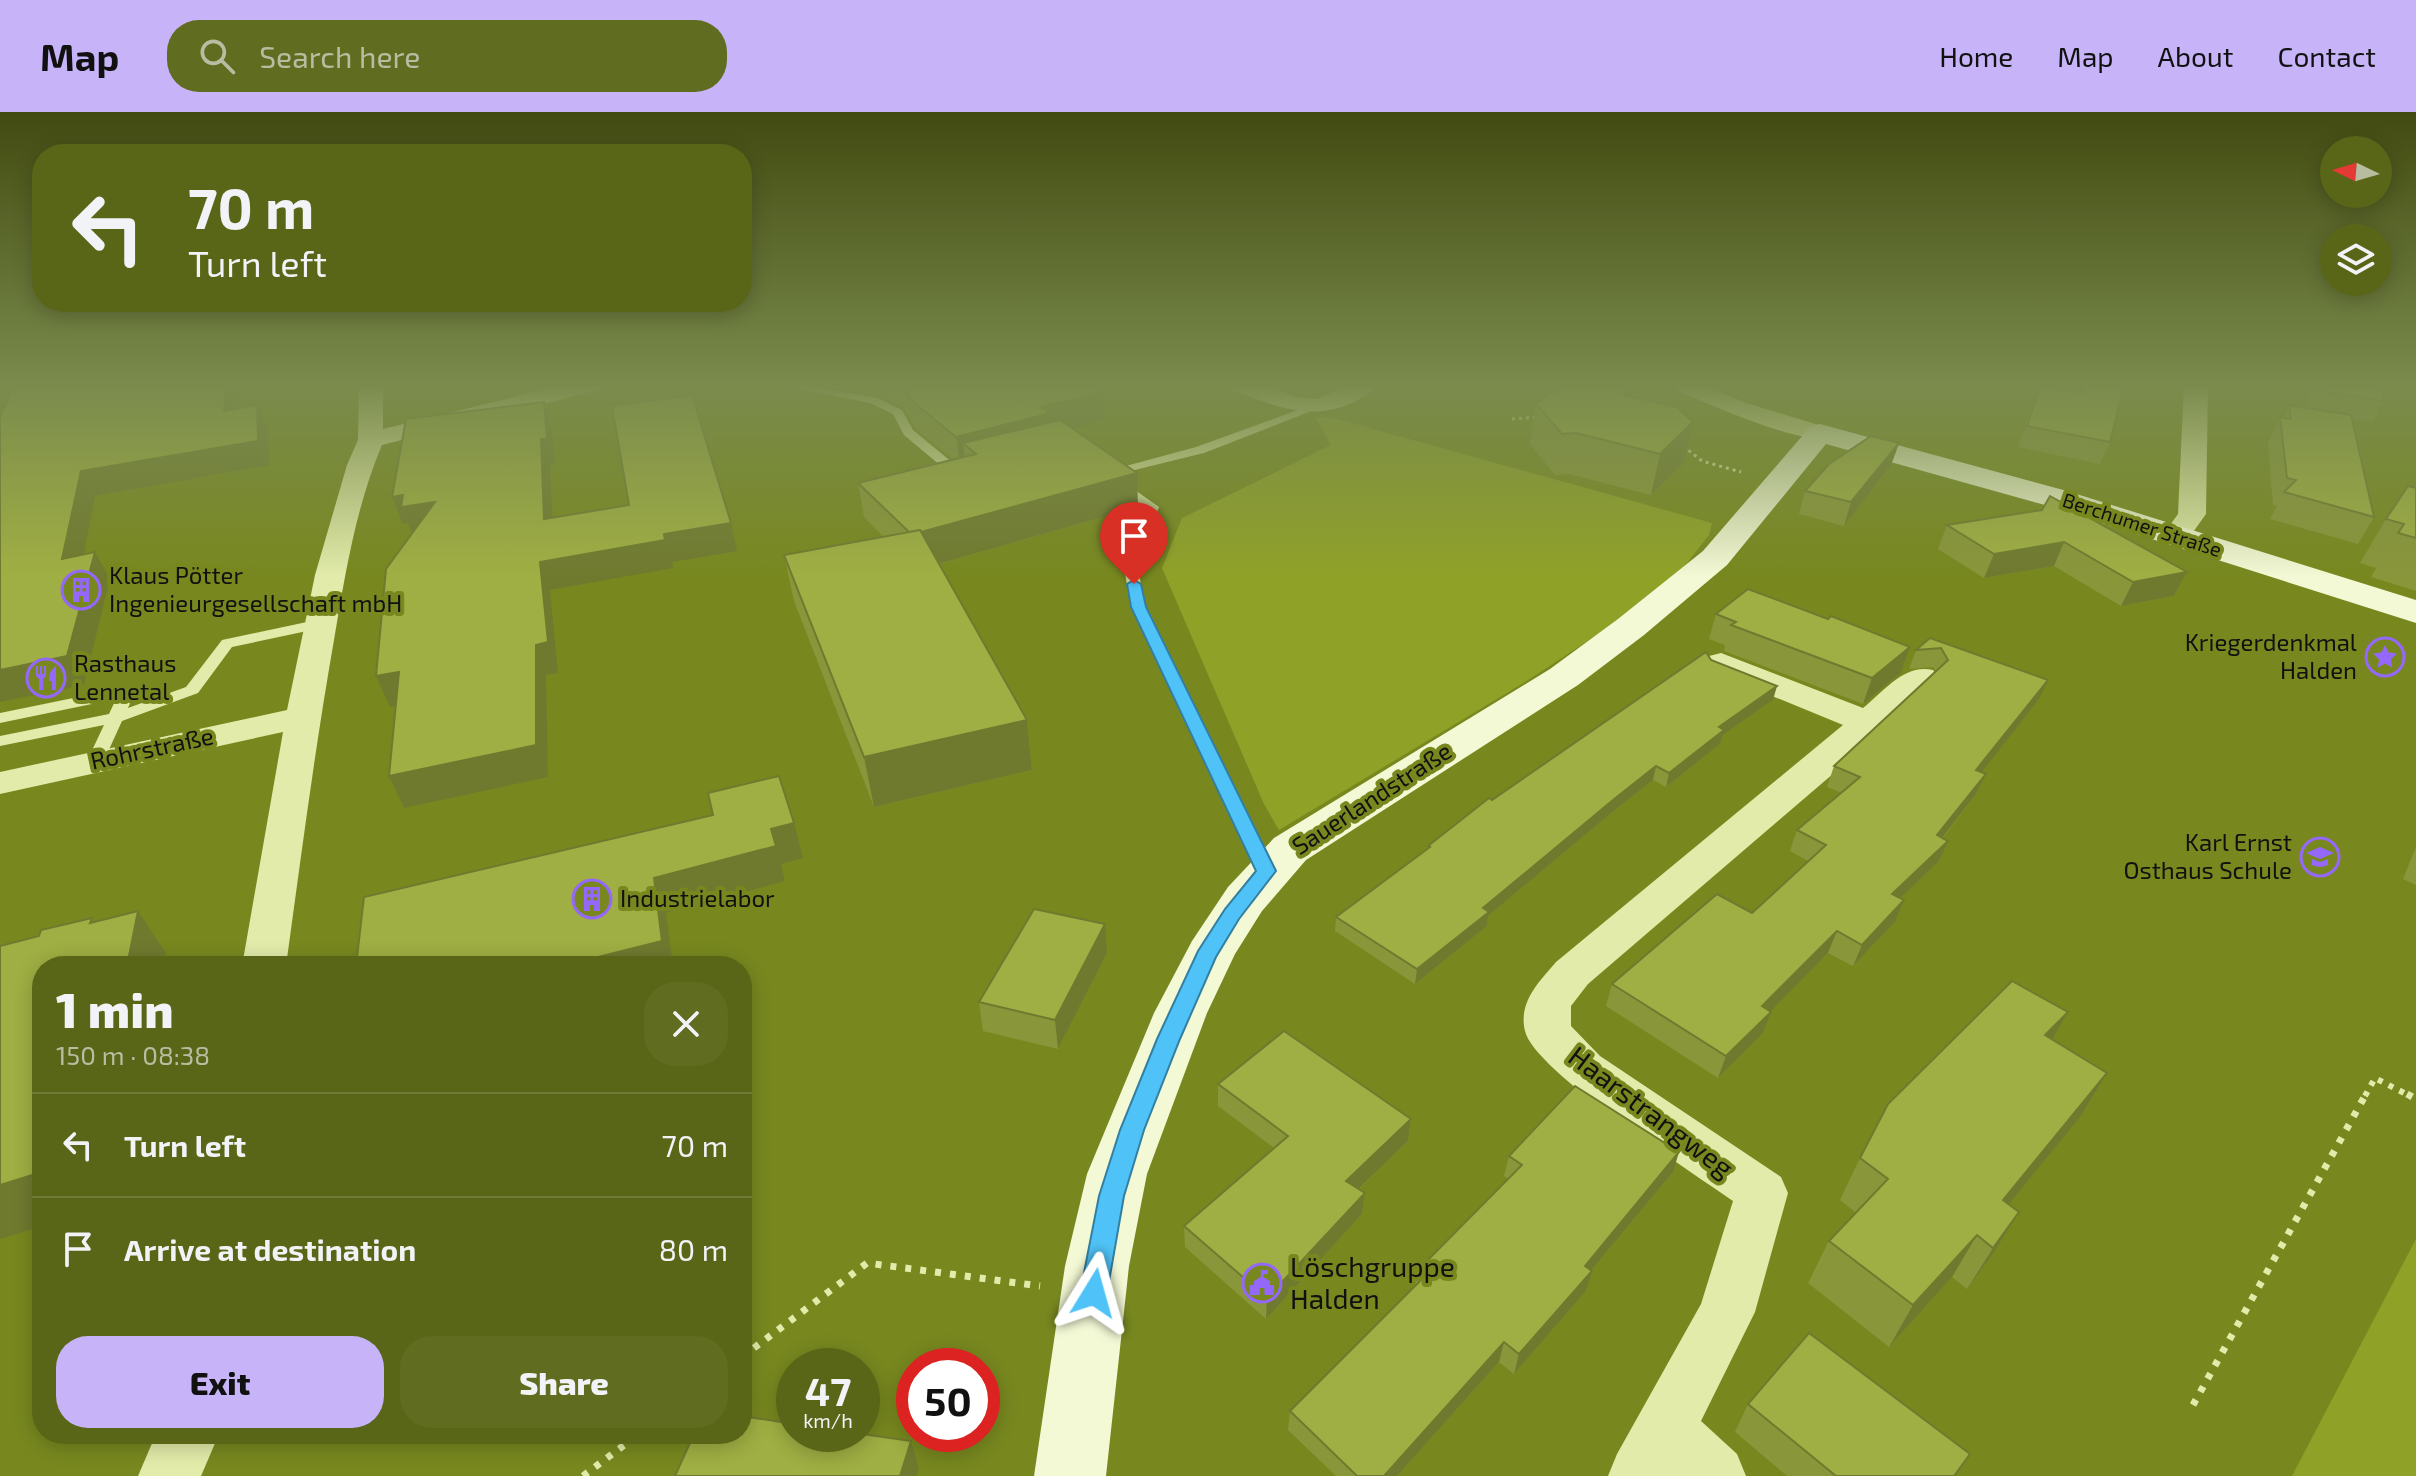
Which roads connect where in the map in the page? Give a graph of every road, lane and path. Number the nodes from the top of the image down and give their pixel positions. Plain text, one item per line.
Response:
1 (367, 449) edge
2 (928, 449) edge
3 (1204, 449) edge
4 (1686, 449) edge
5 (1806, 449) edge
6 (1877, 449) edge
7 (2194, 449) edge
8 (973, 469) edge
9 (1734, 470) dead end
10 (2176, 536) junction
11 (2416, 612) edge
12 (321, 624) junction
13 (1721, 663) edge
14 (1921, 677) dead end
15 (303, 717) junction
16 (0, 718) edge
17 (116, 718) junction
18 (1870, 723) junction
19 (0, 741) edge
20 (96, 761) junction
21 (0, 783) edge
22 (1266, 871) junction
23 (266, 956) edge
24 (2416, 1099) edge
25 (1094, 1293) junction
26 (752, 1349) edge
27 (2193, 1405) dead end
28 (183, 1444) edge
29 (626, 1444) edge
30 (1652, 1453) edge
31 (169, 1476) edge
32 (583, 1476) edge
33 (1070, 1476) edge
34 (1715, 1476) edge

1 - 12 street
2 - 8 lane
3 - 22 lane
4 - 9 path
5 - 22 main road, Sauerlandstraße
6 - 10 main road, Berchumer Straße
7 - 10 street
10 - 11 main road, Berchumer Straße
12 - 15 street
12 - 17 lane
13 - 18 street
14 - 18 street, Haarstrangweg
15 - 20 street, Rohrstraße
15 - 23 street
16 - 17 lane
17 - 19 lane
17 - 20 lane
18 - 30 street, Haarstrangweg
20 - 21 street, Rohrstraße
22 - 25 main road, Sauerlandstraße
24 - 27 path
25 - 26 path
25 - 33 main road, Sauerlandstraße
28 - 31 street
29 - 32 path
30 - 34 street, Haarstrangweg

